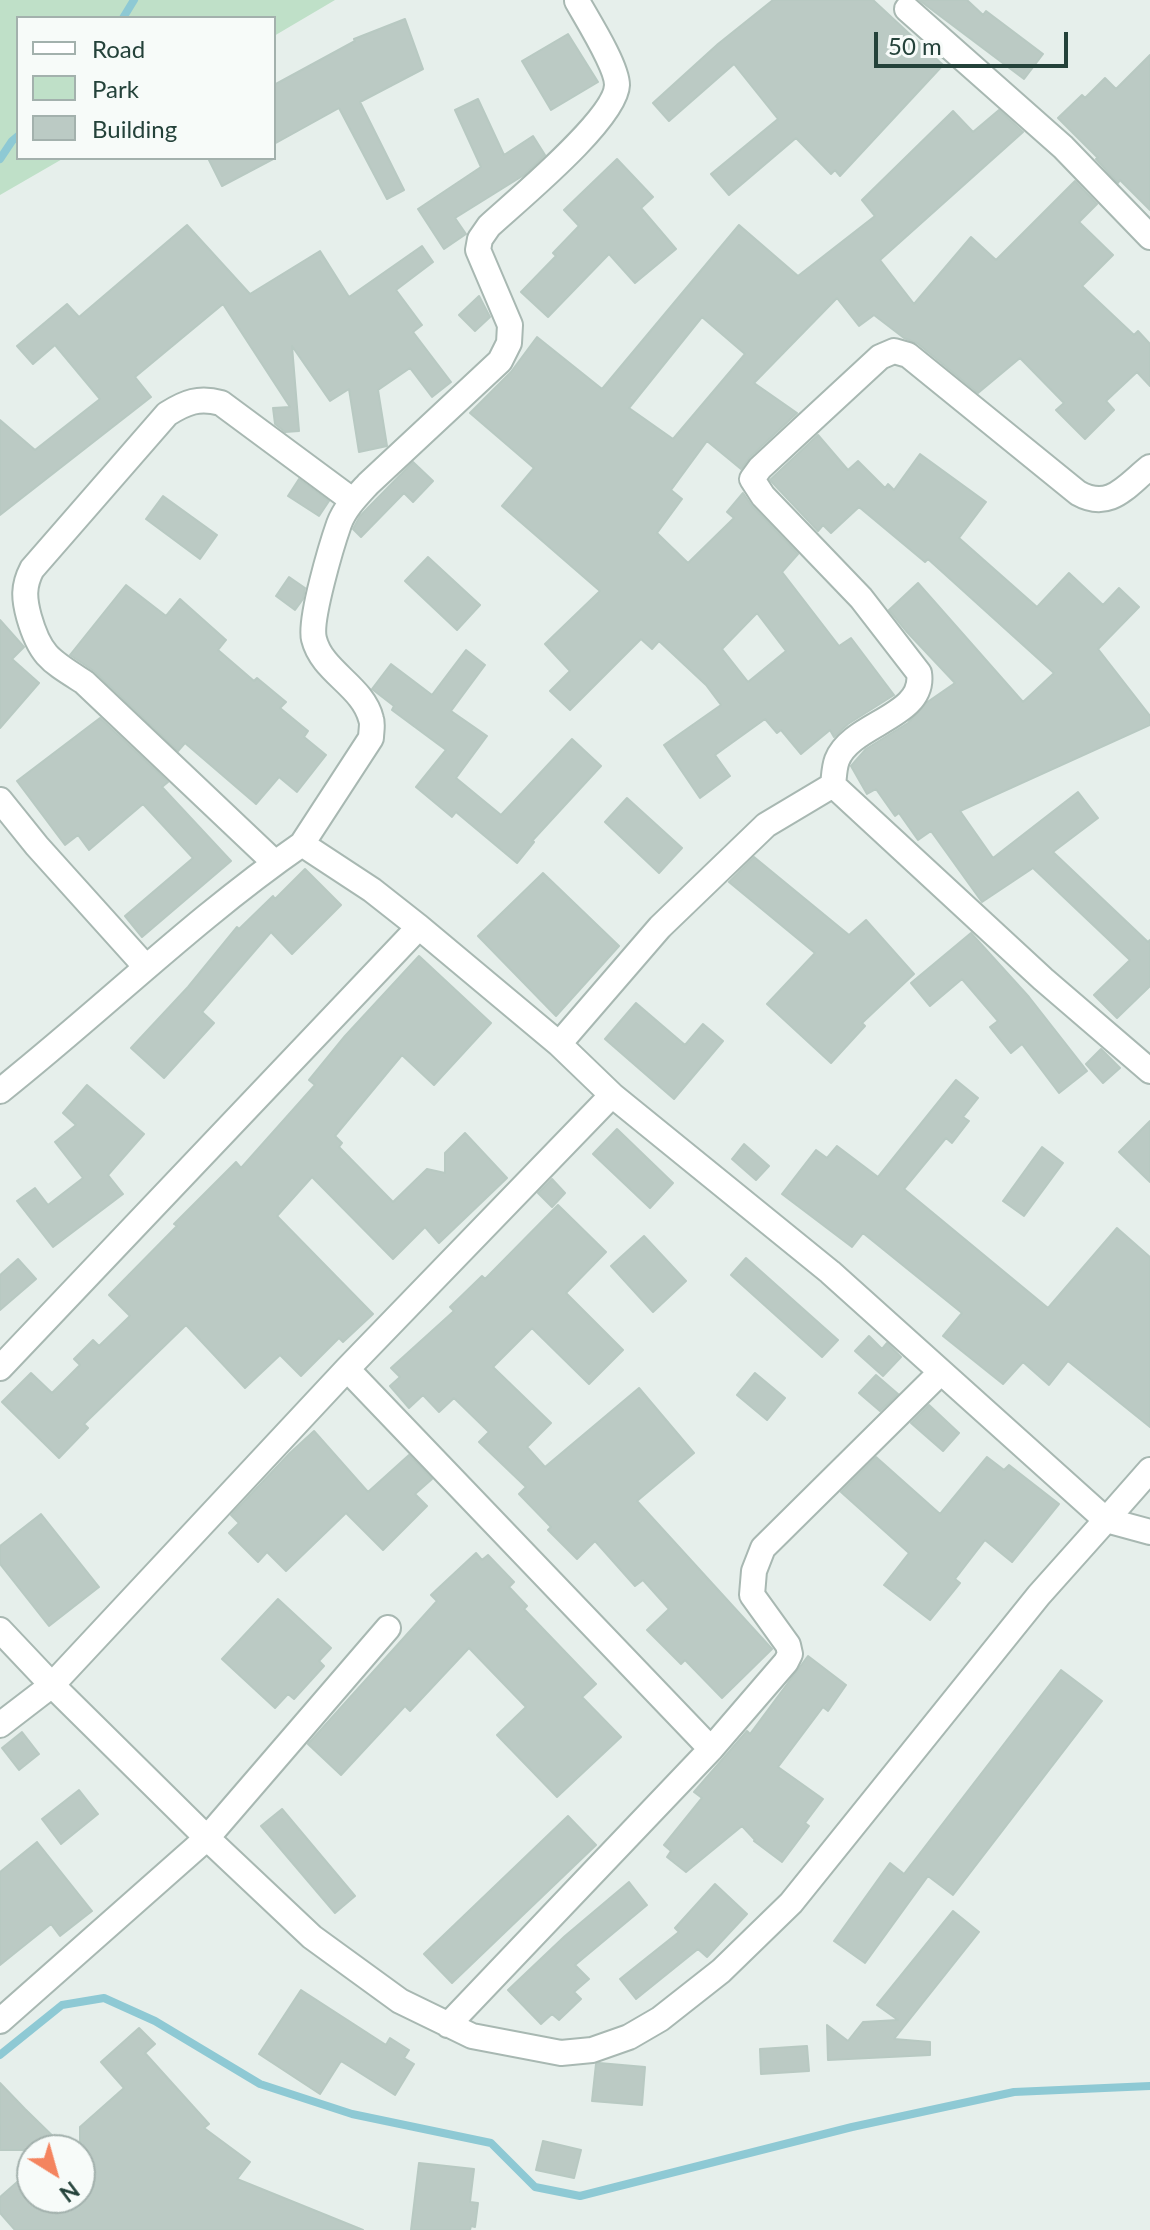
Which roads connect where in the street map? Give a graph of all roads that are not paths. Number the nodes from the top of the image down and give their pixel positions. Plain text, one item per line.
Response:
1 (577, 1) edge
2 (907, 9) dead end
3 (1150, 237) edge
4 (1150, 467) edge
5 (352, 500) junction
6 (833, 785) junction
7 (0, 800) edge
8 (302, 844) junction
9 (275, 863) junction
10 (419, 927) junction
11 (146, 967) junction
12 (559, 1044) junction
13 (1150, 1071) edge
14 (0, 1091) edge
15 (612, 1095) junction
16 (0, 1368) edge
17 (347, 1369) junction
18 (941, 1372) junction
19 (1150, 1470) edge
20 (1106, 1520) junction
21 (1150, 1532) edge
22 (388, 1628) dead end
23 (0, 1630) edge
24 (52, 1685) junction
25 (0, 1725) edge
26 (711, 1749) junction
27 (207, 1838) junction
28 (0, 2021) edge
29 (448, 2025) junction

1 - 5 street
2 - 3 street
4 - 6 street
5 - 8 street
5 - 9 street
6 - 12 street
6 - 13 street
7 - 11 street
8 - 9 street
8 - 10 street
9 - 11 street
10 - 12 street
10 - 16 street
11 - 14 street
12 - 15 street
15 - 17 street
15 - 18 street
17 - 24 street
17 - 26 street
18 - 20 street
18 - 26 street
19 - 20 street
20 - 21 street
20 - 29 street
22 - 27 street
23 - 24 street
24 - 25 street
24 - 27 street
26 - 29 street
27 - 28 street
27 - 29 street

